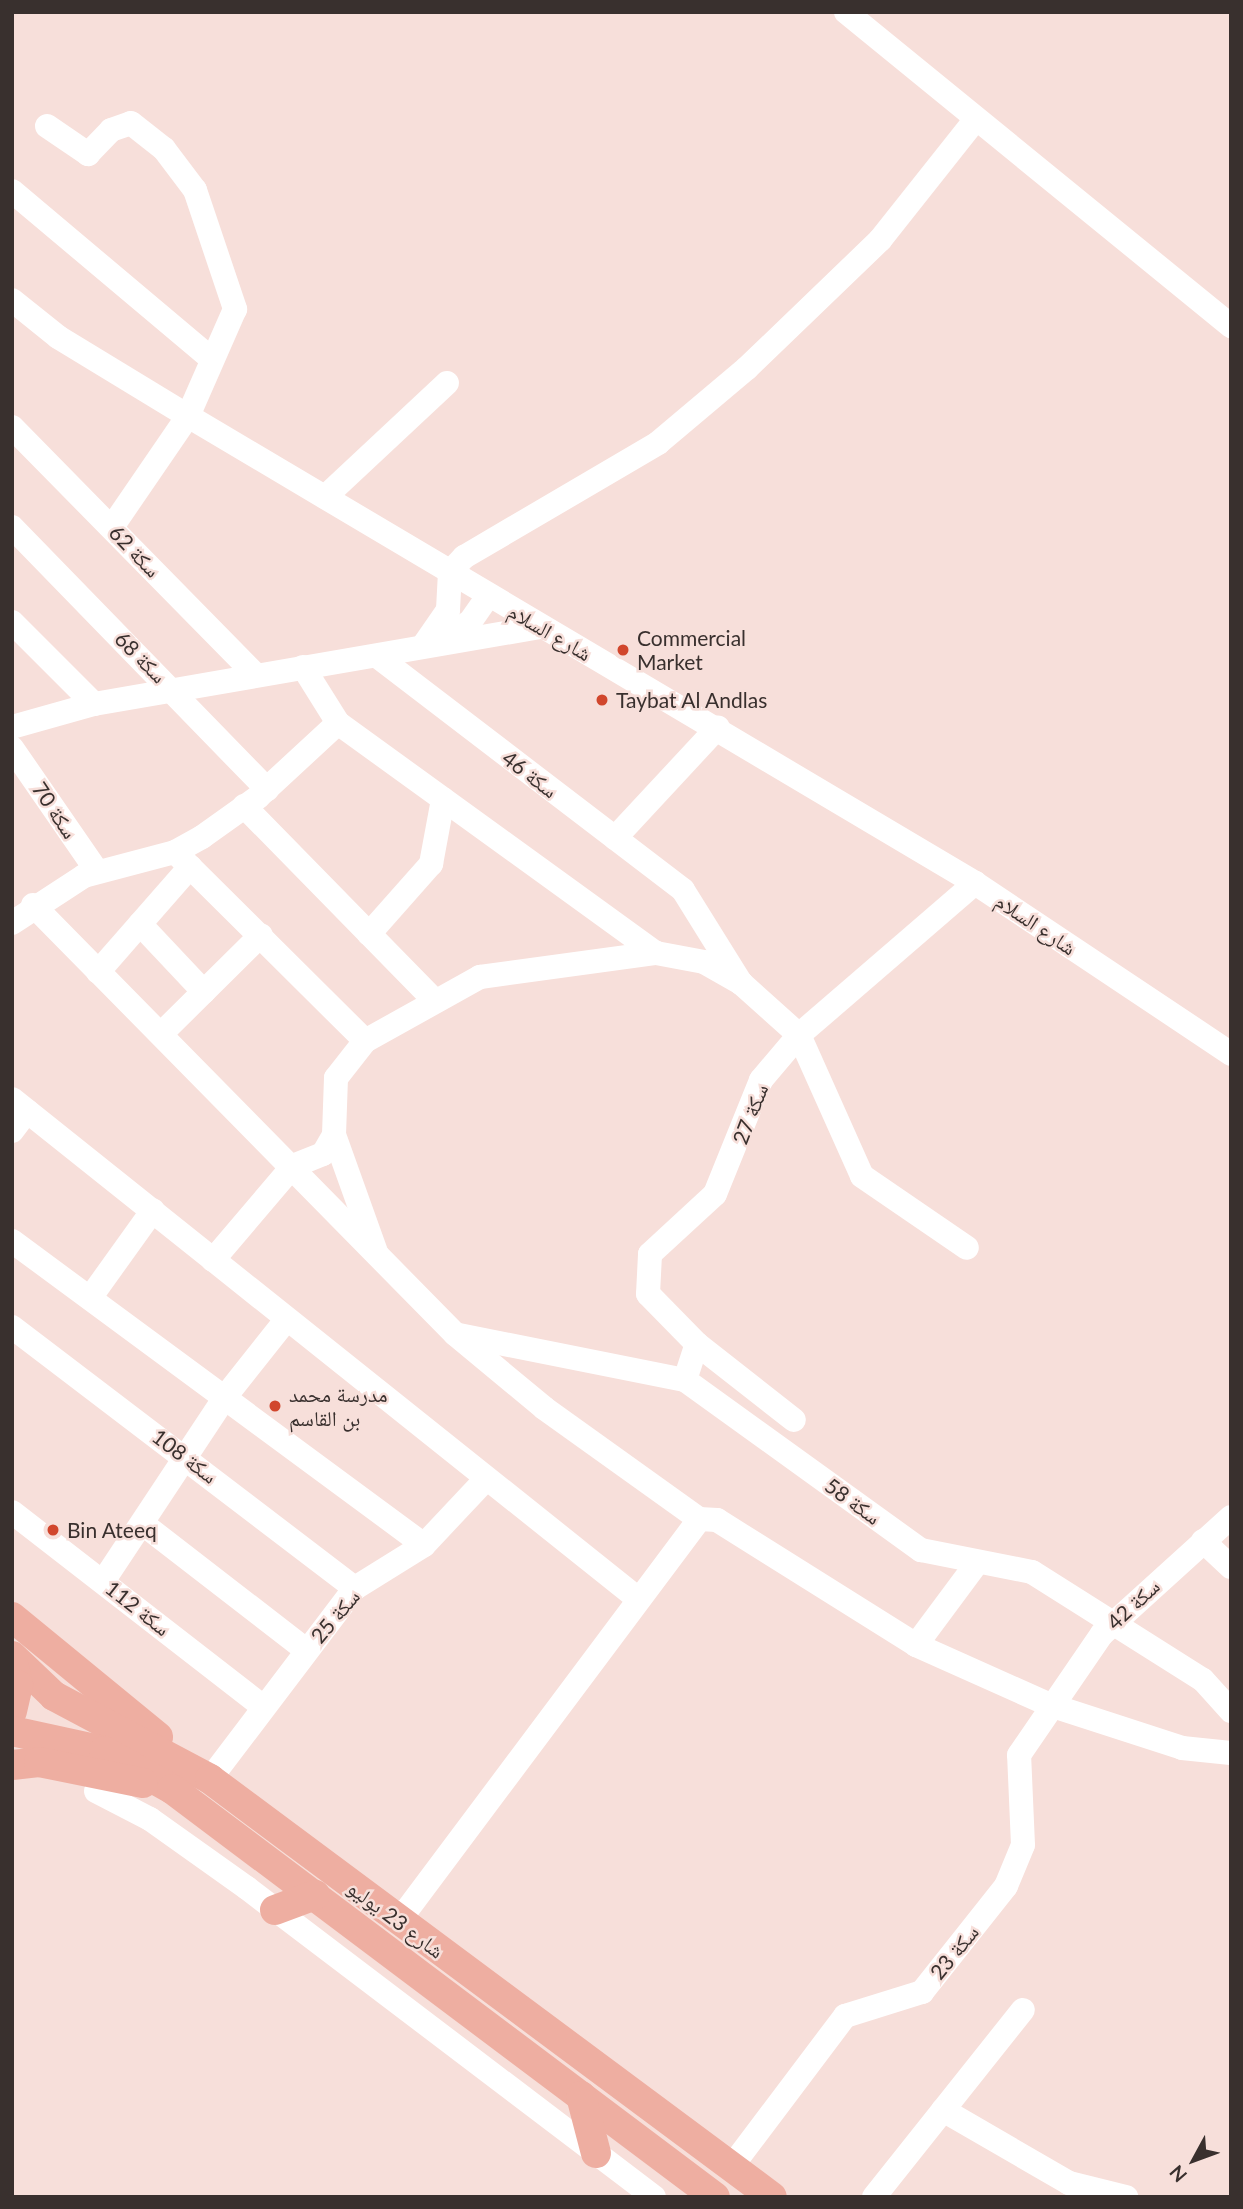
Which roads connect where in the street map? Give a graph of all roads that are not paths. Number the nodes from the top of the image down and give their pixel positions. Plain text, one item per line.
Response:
1 (846, 12) edge
2 (975, 120) junction
3 (47, 126) dead end
4 (12, 191) edge
5 (12, 300) edge
6 (1231, 326) edge
7 (209, 356) junction
8 (447, 383) dead end
9 (188, 416) junction
10 (12, 427) edge
11 (325, 497) junction
12 (12, 527) edge
13 (112, 527) junction
14 (450, 572) junction
15 (489, 595) junction
16 (12, 622) edge
17 (540, 627) junction
18 (431, 637) junction
19 (377, 656) junction
20 (303, 667) junction
21 (256, 675) junction
22 (175, 690) junction
23 (94, 704) junction
24 (338, 723) junction
25 (12, 727) edge
26 (718, 727) junction
27 (12, 748) edge
28 (267, 789) junction
29 (443, 799) junction
30 (244, 806) junction
31 (615, 838) junction
32 (183, 860) junction
33 (97, 871) junction
34 (975, 883) junction
35 (33, 905) junction
36 (12, 923) edge
37 (140, 924) junction
38 (369, 934) junction
39 (261, 935) junction
40 (656, 953) junction
41 (98, 972) junction
42 (741, 983) junction
43 (204, 992) junction
44 (433, 999) junction
45 (162, 1033) junction
46 (799, 1035) junction
47 (365, 1041) junction
48 (1231, 1054) edge
49 (20, 1105) edge
50 (12, 1131) edge
51 (334, 1135) junction
52 (293, 1166) junction
53 (153, 1210) junction
54 (12, 1241) edge
55 (967, 1248) dead end
56 (376, 1252) junction
57 (213, 1260) junction
58 (90, 1298) junction
59 (286, 1320) junction
60 (12, 1327) edge
61 (455, 1334) junction
62 (697, 1344) junction
63 (685, 1380) junction
64 (225, 1397) junction
65 (794, 1420) dead end
66 (186, 1457) junction
67 (486, 1479) junction
68 (12, 1512) edge
69 (1231, 1517) edge
70 (699, 1519) junction
71 (143, 1524) junction
72 (1203, 1541) junction
73 (424, 1545) junction
74 (977, 1563) junction
75 (1231, 1567) edge
76 (104, 1580) junction
77 (355, 1588) junction
78 (636, 1598) junction
79 (12, 1617) edge
80 (1114, 1622) junction
81 (916, 1644) junction
82 (306, 1650) junction
83 (12, 1657) edge
84 (1049, 1704) junction
85 (262, 1706) junction
86 (12, 1711) edge
87 (1231, 1711) edge
88 (12, 1731) edge
89 (1227, 1758) edge
90 (12, 1765) edge
91 (210, 1779) junction
92 (172, 1789) junction
93 (96, 1791) dead end
94 (315, 1895) junction
95 (275, 1910) junction
96 (401, 1918) junction
97 (1023, 2010) dead end
98 (581, 2096) junction
99 (943, 2110) junction
100 (596, 2152) junction
101 (732, 2166) junction
102 (1112, 2194) edge
103 (654, 2197) edge
104 (715, 2197) edge
105 (772, 2197) edge
106 (874, 2197) edge

1 - 2 street
2 - 6 street
2 - 14 street
3 - 7 street
4 - 7 street
5 - 9 street, شارع السلام
7 - 9 street
8 - 11 street
9 - 11 street, شارع السلام
9 - 13 street
10 - 13 street, سكة 62
11 - 14 street, شارع السلام
12 - 22 street, سكة 68
13 - 21 street, سكة 62
14 - 15 street, شارع السلام
14 - 18 street
15 - 17 street, شارع السلام
15 - 18 street
16 - 23 street
17 - 18 street
17 - 26 street, شارع السلام
18 - 19 street
19 - 20 street
19 - 31 street, سكة 46
20 - 21 street
20 - 24 street
21 - 22 street
22 - 23 street
22 - 28 street, سكة 68
23 - 25 street
24 - 28 street
24 - 29 street
26 - 31 street
26 - 34 street, شارع السلام
27 - 33 street, سكة 70
28 - 30 street
29 - 38 street
29 - 40 street
30 - 32 street
30 - 38 street
31 - 42 street, سكة 46
32 - 33 street
32 - 37 street
32 - 39 street
33 - 35 street
34 - 46 street, سكة 27
34 - 48 street, شارع السلام
35 - 36 street
35 - 41 street
37 - 41 street
37 - 43 street
38 - 44 street
39 - 43 street
39 - 47 street
40 - 42 street
40 - 44 street
41 - 45 street
42 - 46 street
43 - 45 street
44 - 47 street
45 - 52 street
46 - 55 street
46 - 62 street, سكة 27
47 - 51 street
49 - 50 street
49 - 53 street
51 - 52 street
51 - 56 street
52 - 56 street
52 - 57 street
53 - 57 street
53 - 58 street
54 - 58 street
56 - 61 street
57 - 59 street
58 - 64 street
59 - 64 street
59 - 67 street
60 - 66 street, سكة 108
61 - 63 street, سكة 58
61 - 70 street
62 - 63 street
62 - 65 street
63 - 74 street, سكة 58
64 - 66 street
64 - 73 street
66 - 71 street
66 - 77 street, سكة 108
67 - 73 street, سكة 25
67 - 78 street
68 - 76 street, سكة 112
69 - 72 street, سكة 42
70 - 78 street
70 - 81 street
71 - 76 street
71 - 82 street
72 - 75 street
72 - 80 street, سكة 42
73 - 77 street, سكة 25
74 - 80 street, سكة 58
74 - 81 street
76 - 85 street, سكة 112
77 - 82 street, سكة 25
78 - 96 street
79 - 91 main road
80 - 84 street, سكة 42
80 - 87 street, سكة 58
81 - 84 street
82 - 85 street, سكة 25
83 - 86 main road
83 - 91 main road, شارع 23 يوليو
84 - 89 street
84 - 101 street, سكة 23
85 - 91 street, سكة 25
88 - 92 main road, شارع 23 يوليو
90 - 92 main road
91 - 96 main road, شارع 23 يوليو
92 - 94 main road, شارع 23 يوليو
93 - 95 street
94 - 95 main road
94 - 98 main road, شارع 23 يوليو
95 - 100 street
96 - 101 main road, شارع 23 يوليو
97 - 99 street
98 - 100 main road
98 - 104 main road, شارع 23 يوليو
99 - 102 street
99 - 106 street
100 - 103 street
101 - 105 main road, شارع 23 يوليو

